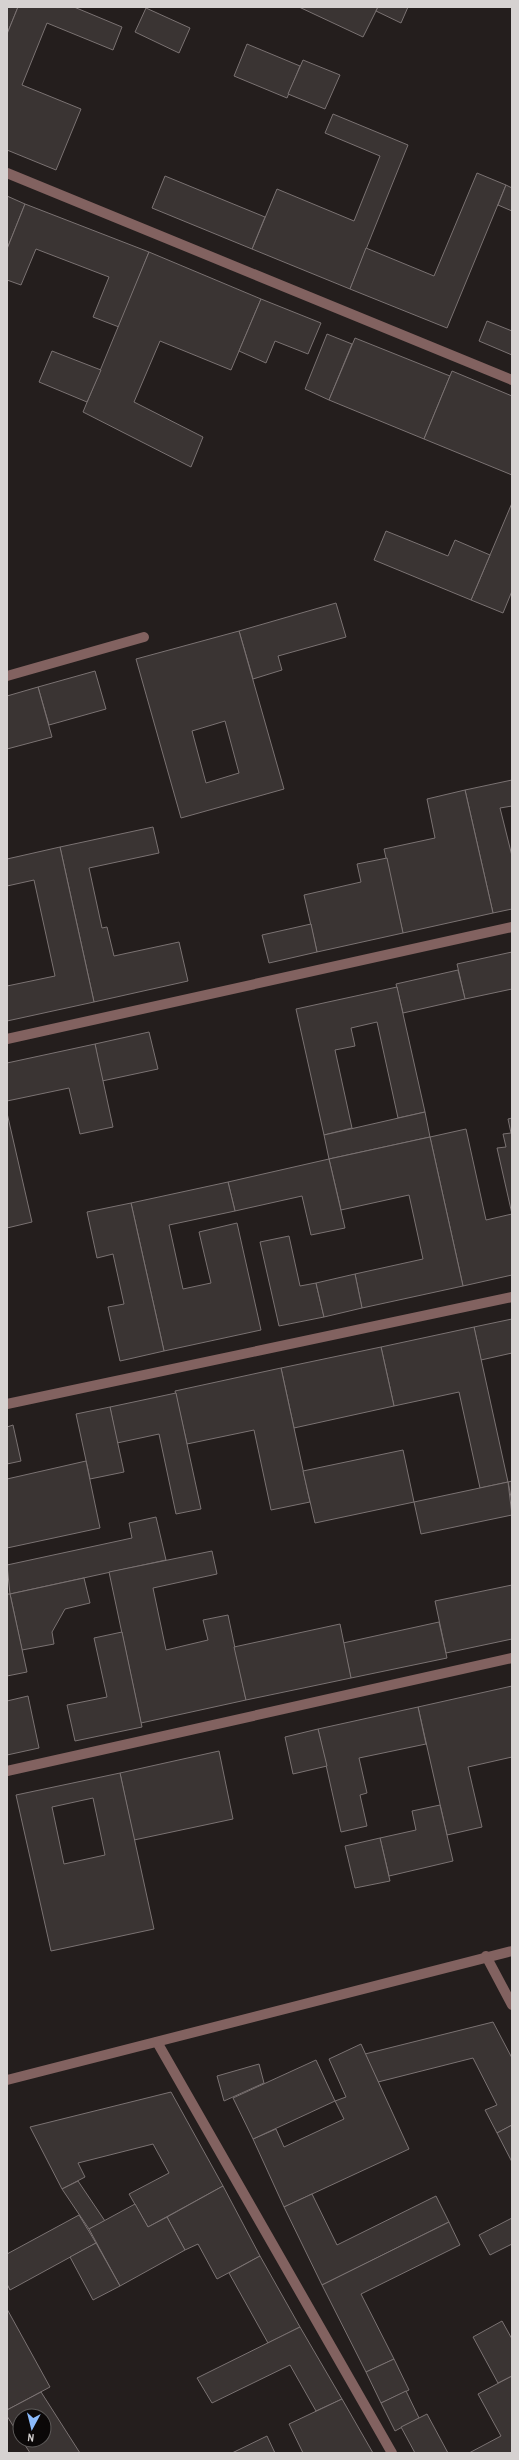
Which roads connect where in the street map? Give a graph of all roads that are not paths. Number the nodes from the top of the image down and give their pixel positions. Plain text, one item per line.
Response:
1 (7, 173) edge
2 (512, 380) edge
3 (144, 637) dead end
4 (7, 676) edge
5 (512, 927) edge
6 (7, 1039) edge
7 (512, 1297) edge
8 (7, 1404) edge
9 (512, 1658) edge
10 (7, 1771) edge
11 (512, 1950) edge
12 (486, 1956) junction
13 (512, 2005) edge
14 (157, 2042) junction
15 (7, 2080) edge
16 (392, 2453) edge

1 - 2 street
3 - 4 street
5 - 6 street
7 - 8 street
9 - 10 street
11 - 12 street
12 - 13 street
12 - 14 street
14 - 15 street
14 - 16 street

